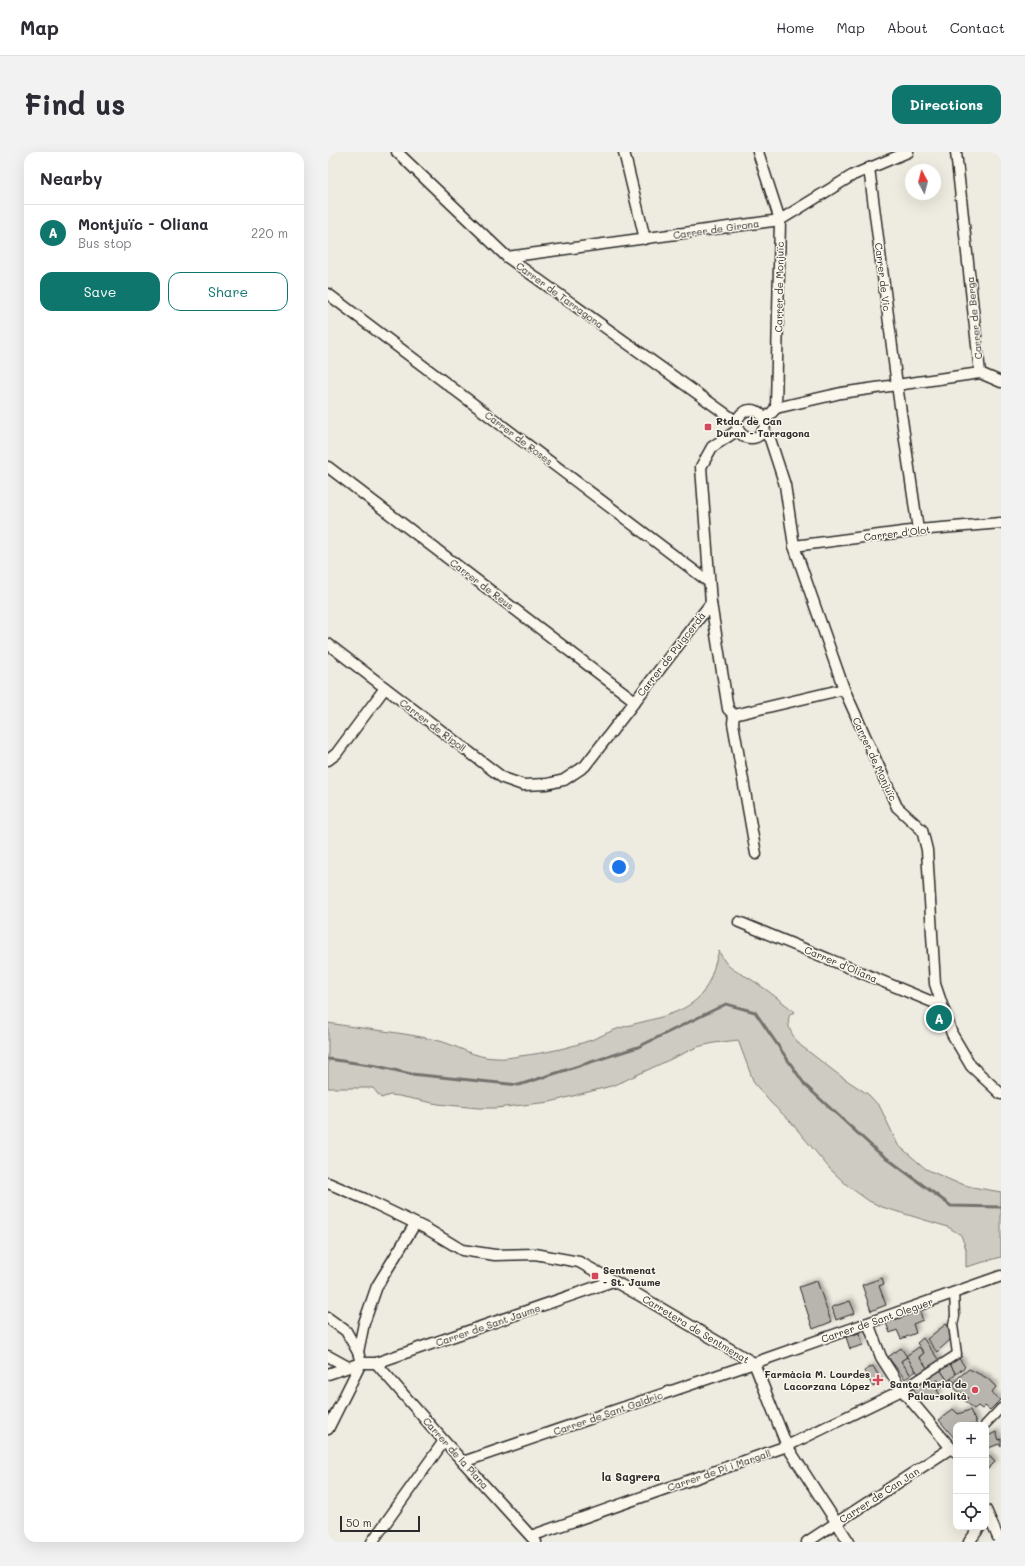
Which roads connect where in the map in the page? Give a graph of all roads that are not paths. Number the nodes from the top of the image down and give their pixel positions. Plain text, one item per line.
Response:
1 (397, 152) edge
2 (624, 152) edge
3 (758, 152) edge
4 (908, 152) edge
5 (956, 152) edge
6 (869, 168) junction
7 (780, 220) junction
8 (645, 239) junction
9 (507, 257) junction
10 (328, 294) edge
11 (980, 373) junction
12 (1001, 382) edge
13 (897, 385) junction
14 (776, 408) junction
15 (738, 426) junction
16 (763, 426) junction
17 (328, 467) edge
18 (1001, 523) edge
19 (918, 530) junction
20 (794, 546) junction
21 (709, 582) junction
22 (711, 603) junction
23 (328, 644) edge
24 (385, 688) junction
25 (844, 689) junction
26 (635, 701) junction
27 (734, 715) junction
28 (328, 760) edge
29 (547, 784) joint
30 (756, 854) dead end
31 (739, 922) dead end
32 (942, 1006) junction
33 (1001, 1094) edge
34 (328, 1182) edge
35 (415, 1224) junction
36 (1001, 1276) edge
37 (614, 1281) junction
38 (954, 1292) junction
39 (328, 1318) edge
40 (868, 1323) junction
41 (358, 1352) junction
42 (328, 1356) edge
43 (362, 1363) junction
44 (376, 1363) junction
45 (754, 1363) junction
46 (348, 1367) junction
47 (328, 1374) edge
48 (902, 1390) junction
49 (1001, 1408) edge
50 (988, 1422) edge
51 (328, 1429) edge
52 (444, 1441) junction
53 (787, 1446) junction
54 (953, 1448) edge
55 (953, 1450) edge
56 (463, 1462) junction
57 (989, 1520) edge
58 (837, 1523) junction
59 (978, 1530) edge
60 (534, 1539) edge
61 (996, 1539) edge
62 (372, 1542) edge
63 (807, 1542) edge
64 (849, 1542) edge
65 (969, 1542) edge

1 - 9 street, Carrer de Tarragona
2 - 8 street
3 - 7 street, Carrer de Monjuïc
4 - 6 street, Carrer de Girona
5 - 11 street, Carrer de Berga
6 - 7 street, Carrer de Girona
6 - 13 street, Carrer de Vic
7 - 8 street, Carrer de Girona
7 - 14 street, Carrer de Monjuïc
8 - 9 street, Carrer de Girona
9 - 15 street, Carrer de Tarragona
10 - 21 street, Carrer de Roses
11 - 12 street
11 - 13 street, Carrer de Berga
13 - 14 street, Carrer de Berga
13 - 19 street, Carrer de Vic
14 - 16 street
15 - 16 street
15 - 16 street
15 - 21 street, Carrer de Puigcerdà
16 - 20 street, Carrer de Monjuïc
17 - 26 street, Carrer de Reus
18 - 19 street, Carrer d'Olot
19 - 20 street, Carrer d'Olot
20 - 25 street, Carrer de Monjuïc
21 - 22 street, Carrer de Puigcerdà
22 - 26 street, Carrer de Puigcerdà
22 - 27 street
23 - 24 street, Carrer de Ripoll
24 - 28 street
24 - 29 street, Carrer de Ripoll
25 - 27 street
25 - 32 street, Carrer de Monjuïc
26 - 29 street, Carrer de Puigcerdà
27 - 30 street
31 - 32 street, Carrer d'Oliana
32 - 33 street, Carrer de Monjuïc
34 - 35 street, Carretera de Sentmenat
35 - 37 street, Carretera de Sentmenat
35 - 41 street
36 - 38 street, Carrer de Sant Oleguer
37 - 44 street, Carrer de Sant Jaume
37 - 45 street, Carretera de Sentmenat
38 - 40 street, Carrer de Sant Oleguer
38 - 48 street
39 - 41 street
40 - 45 street, Carrer de Sant Oleguer
40 - 48 street
41 - 43 street
42 - 46 street
43 - 44 street, Carrer de Sant Jaume
43 - 46 street, Carrer de Sant Jaume
43 - 51 street
44 - 52 street, Carrer de la Plana
45 - 53 street
45 - 56 street, Carrer de Sant Galdric
46 - 47 street, Carrer de Sant Jaume
48 - 53 street, Carrer de Pi i Margall
48 - 54 street
49 - 50 street
52 - 56 street, Carrer de la Plana
52 - 62 street
53 - 58 street
53 - 60 street, Carrer de Pi i Margall
55 - 58 street, Carrer de Can Jan
56 - 60 street, Carrer de la Plana
57 - 61 street
58 - 63 street, Carrer de Can Jan
58 - 64 street
59 - 65 street

